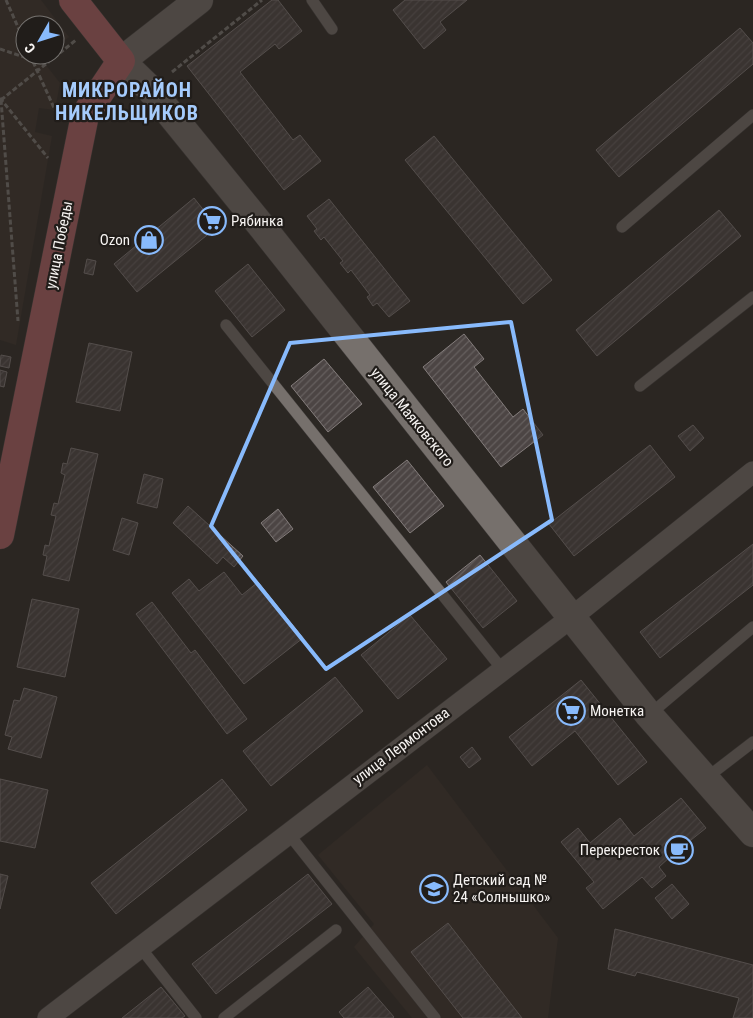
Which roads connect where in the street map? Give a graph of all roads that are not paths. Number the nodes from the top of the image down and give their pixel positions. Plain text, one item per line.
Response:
1 (72, 0) edge
2 (199, 0) edge
3 (312, 0) edge
4 (332, 29) dead end
5 (121, 61) junction
6 (753, 116) edge
7 (622, 228) dead end
8 (753, 297) edge
9 (226, 325) dead end
10 (640, 386) dead end
11 (753, 472) edge
12 (0, 535) edge
13 (572, 617) junction
14 (753, 628) edge
15 (502, 669) junction
16 (649, 715) junction
17 (753, 742) edge
18 (705, 779) junction
19 (288, 833) junction
20 (753, 833) edge
21 (336, 930) dead end
22 (140, 947) junction
23 (48, 1018) edge
24 (196, 1018) edge
25 (224, 1018) edge
26 (435, 1018) edge

1 - 5 main road, улица Маяковского
2 - 5 street, улица Победы
3 - 4 lane
5 - 12 main road, улица Победы
5 - 13 street, улица Маяковского
6 - 7 lane
8 - 10 lane
9 - 15 lane
11 - 13 street, улица Лермонтова
13 - 15 street, улица Лермонтова
13 - 16 street, улица Маяковского
14 - 16 lane
15 - 19 street, улица Лермонтова
16 - 18 street, улица Маяковского
17 - 18 lane
18 - 20 street, улица Маяковского
19 - 22 street, улица Лермонтова
19 - 26 lane
21 - 25 lane
22 - 23 street, улица Лермонтова
22 - 24 lane

